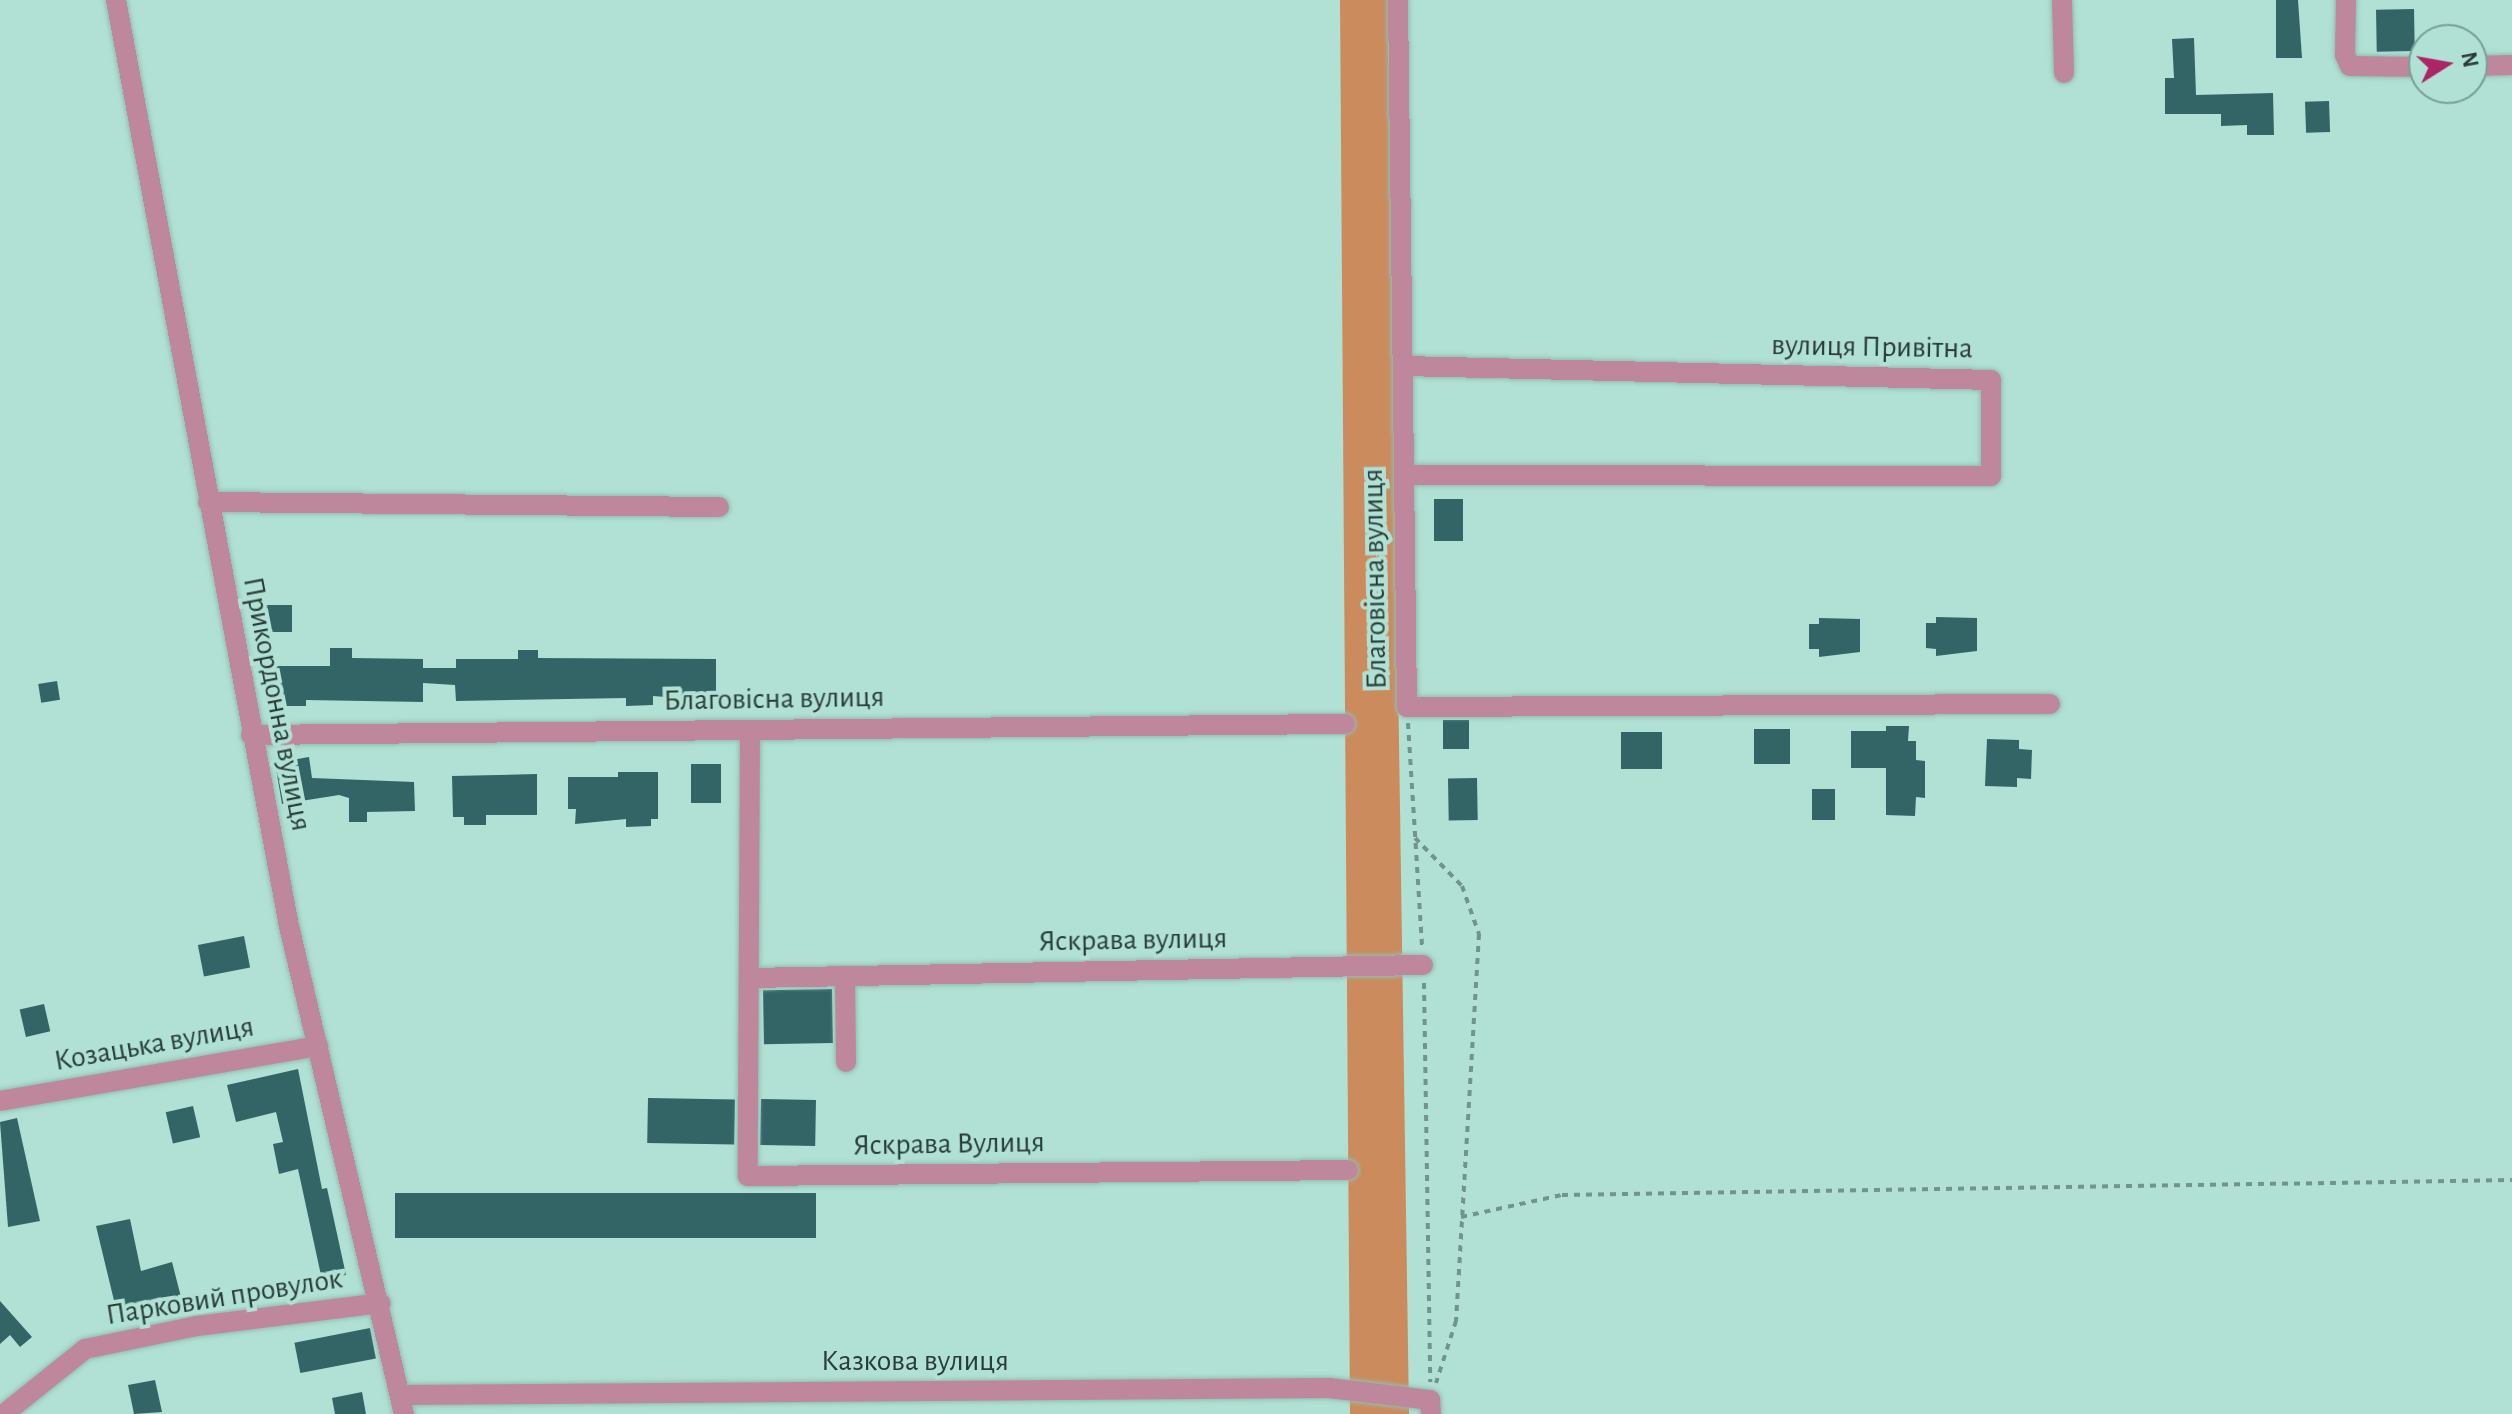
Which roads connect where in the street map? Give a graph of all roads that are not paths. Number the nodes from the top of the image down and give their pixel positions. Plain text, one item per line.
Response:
1 (116, 0) edge
2 (1398, 0) edge
3 (2062, 0) edge
4 (2346, 0) edge
5 (2512, 65) edge
6 (2488, 66) edge
7 (2408, 67) edge
8 (2064, 73) dead end
9 (1403, 366) junction
10 (1404, 475) junction
11 (208, 502) junction
12 (719, 507) dead end
13 (2050, 704) dead end
14 (1345, 724) dead end
15 (750, 730) junction
16 (251, 735) junction
17 (1423, 965) road end
18 (845, 976) junction
19 (750, 978) junction
20 (318, 1046) junction
21 (846, 1062) dead end
22 (0, 1101) edge
23 (1348, 1170) dead end
24 (381, 1303) junction
25 (402, 1405) edge
26 (1430, 1407) edge
27 (4, 1414) edge

1 - 11 street, Прикордонна вулиця
2 - 9 street, Благовісна вулиця
3 - 8 street
4 - 7 street
5 - 6 street
9 - 10 street, Благовісна вулиця
9 - 10 street, вулиця Привітна
10 - 13 street, Благовісна вулиця
11 - 12 street
11 - 16 street, Прикордонна вулиця
14 - 15 street, Благовісна вулиця
15 - 16 street, Благовісна вулиця
15 - 19 street
16 - 20 street, Прикордонна вулиця
17 - 18 street, Яскрава вулиця
18 - 19 street, Яскрава вулиця
18 - 21 street
19 - 23 street, Яскрава Вулиця
20 - 22 street, Козацька вулиця
20 - 24 street, Прикордонна вулиця
24 - 25 street, Прикордонна вулиця
24 - 27 street, Парковий провулок
25 - 26 street, Казкова вулиця

